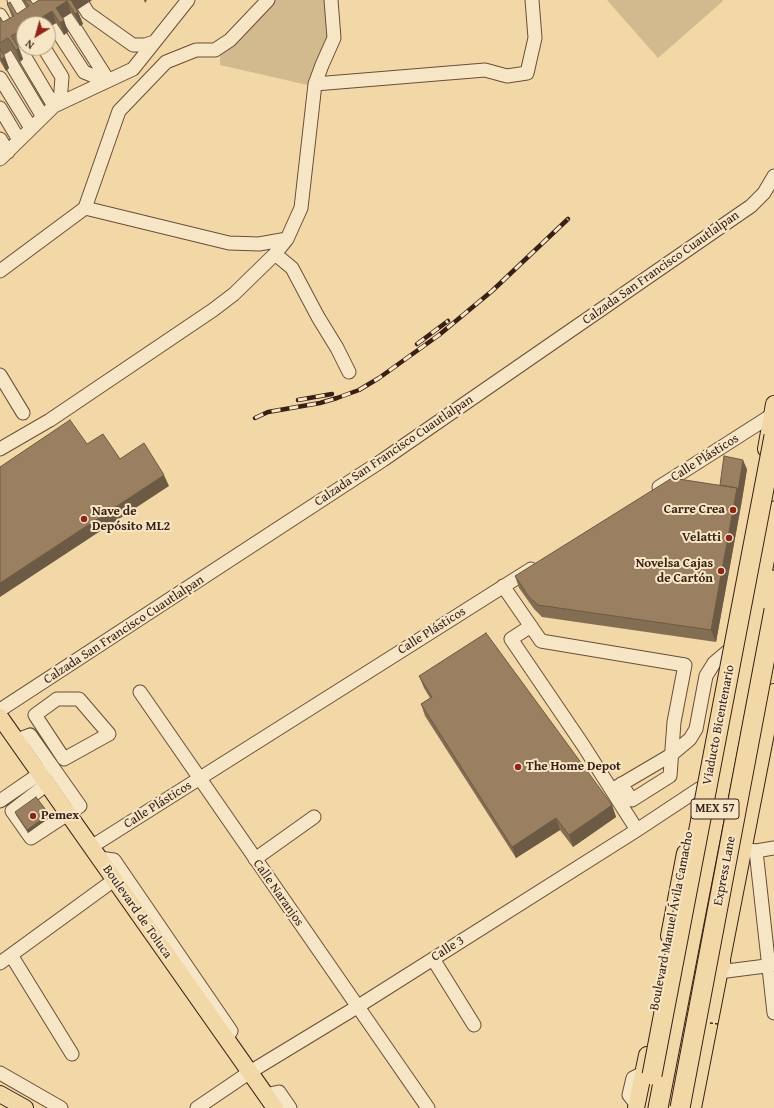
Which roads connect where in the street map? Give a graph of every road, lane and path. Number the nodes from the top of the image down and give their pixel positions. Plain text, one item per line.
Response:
1 (14, 0) edge
2 (37, 0) edge
3 (57, 0) edge
4 (80, 0) edge
5 (188, 0) edge
6 (268, 0) edge
7 (331, 0) edge
8 (532, 0) edge
9 (0, 15) edge
10 (24, 16) edge
11 (154, 42) junction
12 (0, 45) edge
13 (49, 56) edge
14 (0, 78) edge
15 (107, 81) junction
16 (315, 84) junction
17 (57, 104) junction
18 (0, 108) edge
19 (43, 116) junction
20 (31, 128) junction
21 (0, 139) edge
22 (19, 140) junction
23 (4, 155) edge
24 (774, 176) edge
25 (85, 208) junction
26 (287, 239) junction
27 (275, 254) junction
28 (0, 271) edge
29 (349, 372) dead end
30 (0, 375) edge
31 (773, 410) edge
32 (23, 413) dead end
33 (774, 436) edge
34 (0, 449) edge
35 (651, 492) edge
36 (774, 511) edge
37 (543, 561) edge
38 (774, 580) edge
39 (503, 586) junction
40 (740, 586) junction
41 (774, 610) edge
42 (753, 618) junction
43 (530, 626) junction
44 (774, 630) edge
45 (727, 652) junction
46 (140, 692) dead end
47 (774, 692) edge
48 (0, 710) edge
49 (0, 717) edge
50 (671, 755) junction
51 (64, 759) junction
52 (46, 774) junction
53 (199, 779) junction
54 (616, 787) junction
55 (699, 789) junction
56 (0, 801) edge
57 (68, 814) junction
58 (314, 817) dead end
59 (637, 830) junction
60 (708, 848) junction
61 (774, 848) edge
62 (750, 850) junction
63 (95, 853) junction
64 (255, 859) junction
65 (680, 876) junction
66 (114, 880) junction
67 (712, 898) junction
68 (145, 914) junction
69 (11, 955) junction
70 (433, 959) junction
71 (0, 963) edge
72 (771, 965) edge
73 (720, 969) junction
74 (358, 1007) junction
75 (774, 1013) edge
76 (474, 1026) dead end
77 (72, 1054) dead end
78 (250, 1072) junction
79 (0, 1073) edge
80 (0, 1094) edge
81 (266, 1095) junction
82 (640, 1107) edge
83 (25, 1108) edge
84 (61, 1108) edge
85 (197, 1108) edge
86 (275, 1108) edge
87 (290, 1108) edge
88 (428, 1108) edge
89 (658, 1108) edge
90 (673, 1108) edge
91 (680, 1108) edge
92 (686, 1108) edge
93 (693, 1108) edge

1 - 10 street
2 - 15 street
3 - 15 street
4 - 11 street
5 - 11 street
6 - 25 street
7 - 16 street
8 - 16 street
9 - 17 street
11 - 15 street
12 - 19 street
13 - 17 street
14 - 20 street
15 - 17 street
16 - 26 street
17 - 19 street
18 - 22 street
19 - 20 street
20 - 22 street
21 - 23 street
22 - 23 street
24 - 48 street, Calzada San Francisco Cuautlalpan
25 - 26 street
25 - 28 street
26 - 27 street
27 - 29 street
27 - 34 street
30 - 32 street
31 - 35 street, Calle Plásticos
31 - 40 main road, Boulevard Manuel Ávila Camacho
33 - 82 highway, Viaducto Bicentenario, bridge
36 - 42 highway, Boulevard Manuel Ávila Camacho / MEX 57
37 - 39 street, Calle Plásticos
38 - 67 highway, MEX 57
39 - 43 street
39 - 53 street, Calle Plásticos
40 - 42 highway
40 - 45 main road, Boulevard Manuel Ávila Camacho
41 - 91 highway, Express Lane, bridge
42 - 60 highway, Boulevard Manuel Ávila Camacho / MEX 57
43 - 50 street
43 - 54 street
44 - 92 highway
45 - 50 street
45 - 55 main road, Boulevard Manuel Ávila Camacho
46 - 53 street, Calle Naranjos
47 - 62 main road
49 - 52 main road, Boulevard de Toluca
50 - 54 street
50 - 54 street
51 - 51 street
51 - 52 street
52 - 56 street
52 - 57 main road, Boulevard de Toluca
52 - 57 street
53 - 63 street, Calle Plásticos
53 - 64 street, Calle Naranjos
54 - 59 street
55 - 59 street, Calle 3
55 - 65 main road, Boulevard Manuel Ávila Camacho
57 - 63 main road, Boulevard de Toluca
58 - 64 street
59 - 70 street, Calle 3
60 - 65 highway
60 - 89 highway, Boulevard Manuel Ávila Camacho / MEX 57
61 - 62 street
62 - 72 street
62 - 73 main road
63 - 66 main road, Boulevard de Toluca
63 - 68 street
64 - 74 street, Calle Naranjos
65 - 82 main road, Boulevard Manuel Ávila Camacho
66 - 68 main road, Boulevard de Toluca
66 - 69 street
67 - 73 highway
67 - 90 highway, MEX 57
68 - 78 main road, Boulevard de Toluca
69 - 71 street
69 - 77 street
70 - 74 street, Calle 3
70 - 76 street
72 - 73 street
72 - 75 street
73 - 93 main road
74 - 78 street, Calle 3
74 - 88 street, Calle Naranjos
78 - 81 main road, Boulevard de Toluca
78 - 85 street, Calle 3
79 - 84 street
80 - 83 main road
81 - 86 main road, Boulevard de Toluca
81 - 87 street

